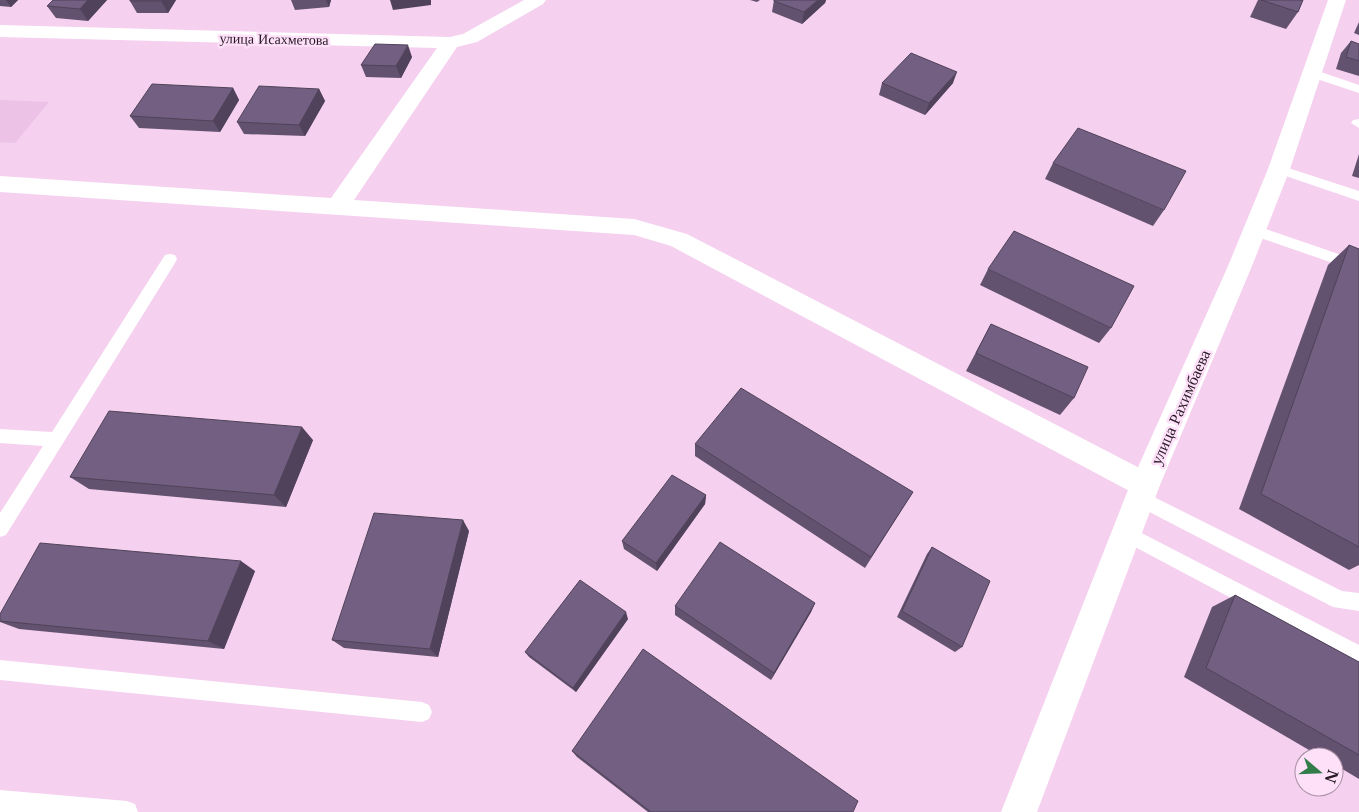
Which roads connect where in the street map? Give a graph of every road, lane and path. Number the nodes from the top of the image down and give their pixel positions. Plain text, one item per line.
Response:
1 (537, 0) edge
2 (1337, 0) edge
3 (0, 31) edge
4 (450, 43) junction
5 (1312, 73) junction
6 (1359, 89) edge
7 (1279, 169) junction
8 (0, 184) edge
9 (1359, 196) edge
10 (336, 207) junction
11 (1254, 230) junction
12 (170, 259) dead end
13 (1359, 267) edge
14 (0, 436) edge
15 (56, 439) junction
16 (1143, 491) junction
17 (0, 529) edge
18 (1126, 533) junction
19 (1359, 602) edge
20 (1359, 656) edge
21 (0, 670) edge
22 (422, 712) dead end
23 (0, 801) edge
24 (127, 812) edge
25 (1019, 812) edge

1 - 4 street, улица Исахметова
2 - 5 street, улица Рахимбаева
3 - 4 street, улица Исахметова
4 - 10 street
5 - 6 lane
5 - 7 street, улица Рахимбаева
7 - 9 lane
7 - 11 street, улица Рахимбаева
8 - 10 street
10 - 16 street
11 - 13 lane
11 - 16 street, улица Рахимбаева
12 - 15 lane
14 - 15 lane
15 - 17 lane
16 - 18 street, улица Рахимбаева
16 - 19 lane
18 - 20 lane
18 - 25 street, улица Рахимбаева
21 - 22 lane
23 - 24 lane

